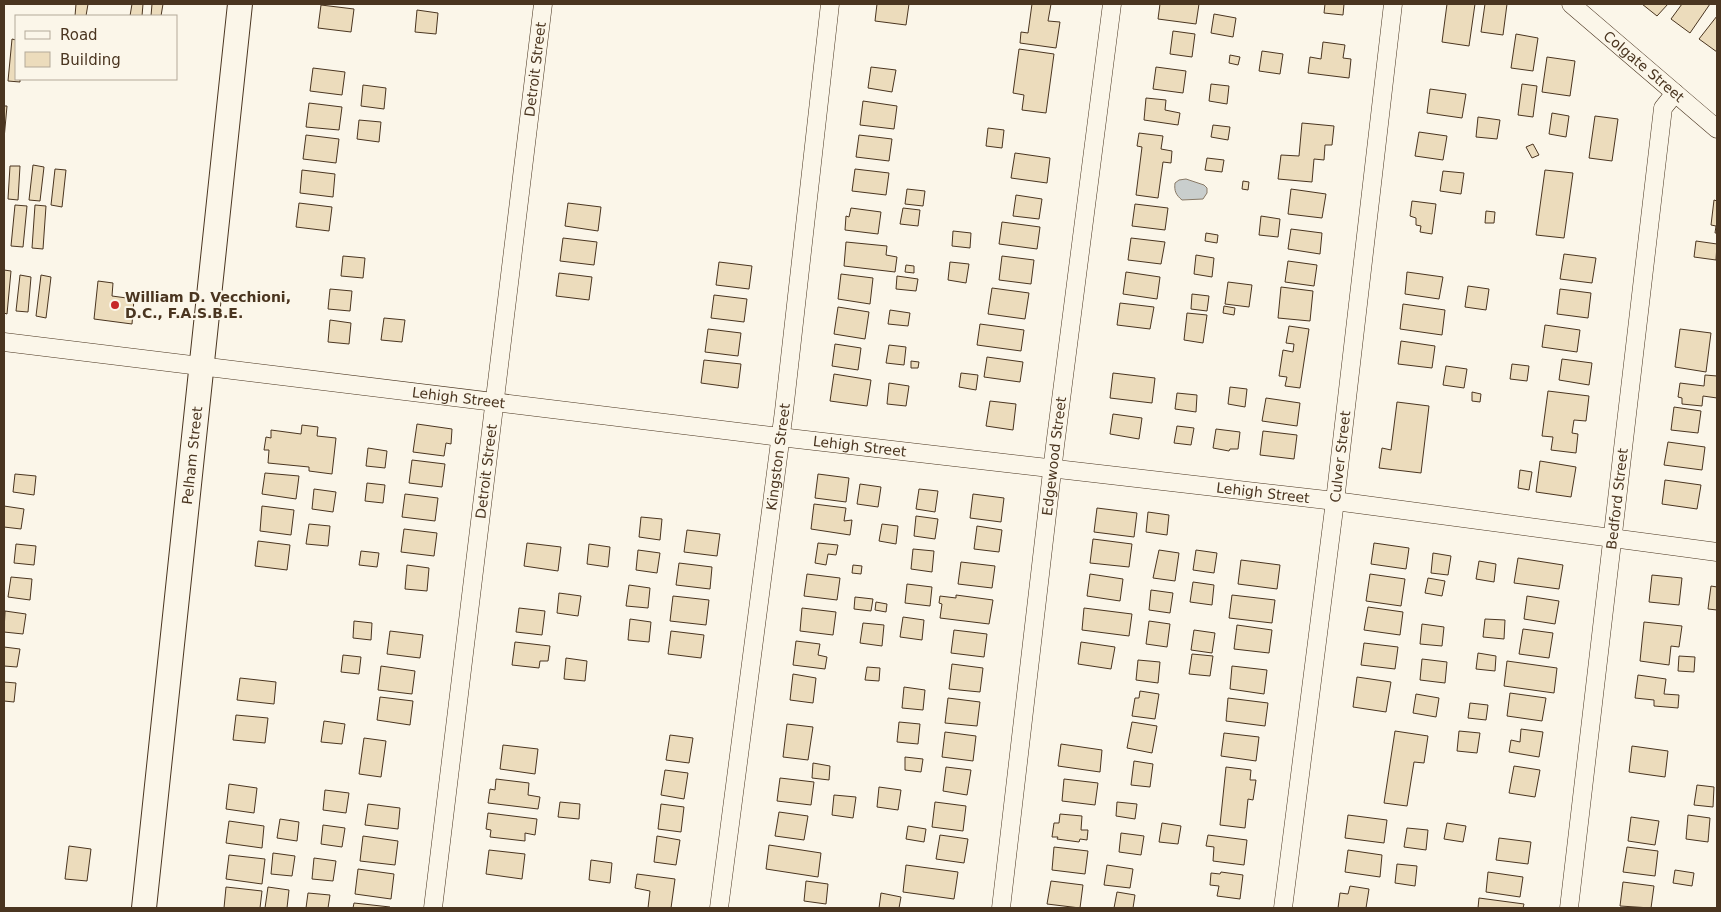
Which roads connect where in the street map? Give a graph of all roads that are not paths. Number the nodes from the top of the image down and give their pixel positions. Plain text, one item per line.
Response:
1 (240, 4) edge
2 (544, 4) edge
3 (830, 4) edge
4 (1112, 4) edge
5 (1393, 4) edge
6 (1571, 4) edge
7 (1675, 93) junction
8 (1717, 129) edge
9 (4, 342) edge
10 (202, 367) junction
11 (495, 402) junction
12 (780, 437) junction
13 (1053, 469) junction
14 (1336, 501) junction
15 (1613, 539) junction
16 (1717, 552) edge
17 (144, 908) edge
18 (433, 908) edge
19 (719, 908) edge
20 (1001, 908) edge
21 (1283, 908) edge
22 (1569, 908) edge

1 - 10 street, Pelham Street
2 - 11 street, Detroit Street
3 - 12 street, Kingston Street
4 - 13 street, Edgewood Street
5 - 14 street, Culver Street
6 - 7 street, Colgate Street
7 - 8 street, Colgate Street
7 - 15 street, Bedford Street
9 - 10 street, Lehigh Street
10 - 11 street, Lehigh Street
10 - 17 street, Pelham Street
11 - 12 street, Lehigh Street
11 - 18 street, Detroit Street
12 - 13 street, Lehigh Street
12 - 19 street, Kingston Street
13 - 14 street, Lehigh Street
13 - 20 street, Edgewood Street
14 - 15 street, Lehigh Street
14 - 21 street, Culver Street
15 - 16 street, Lehigh Street
15 - 22 street, Bedford Street

